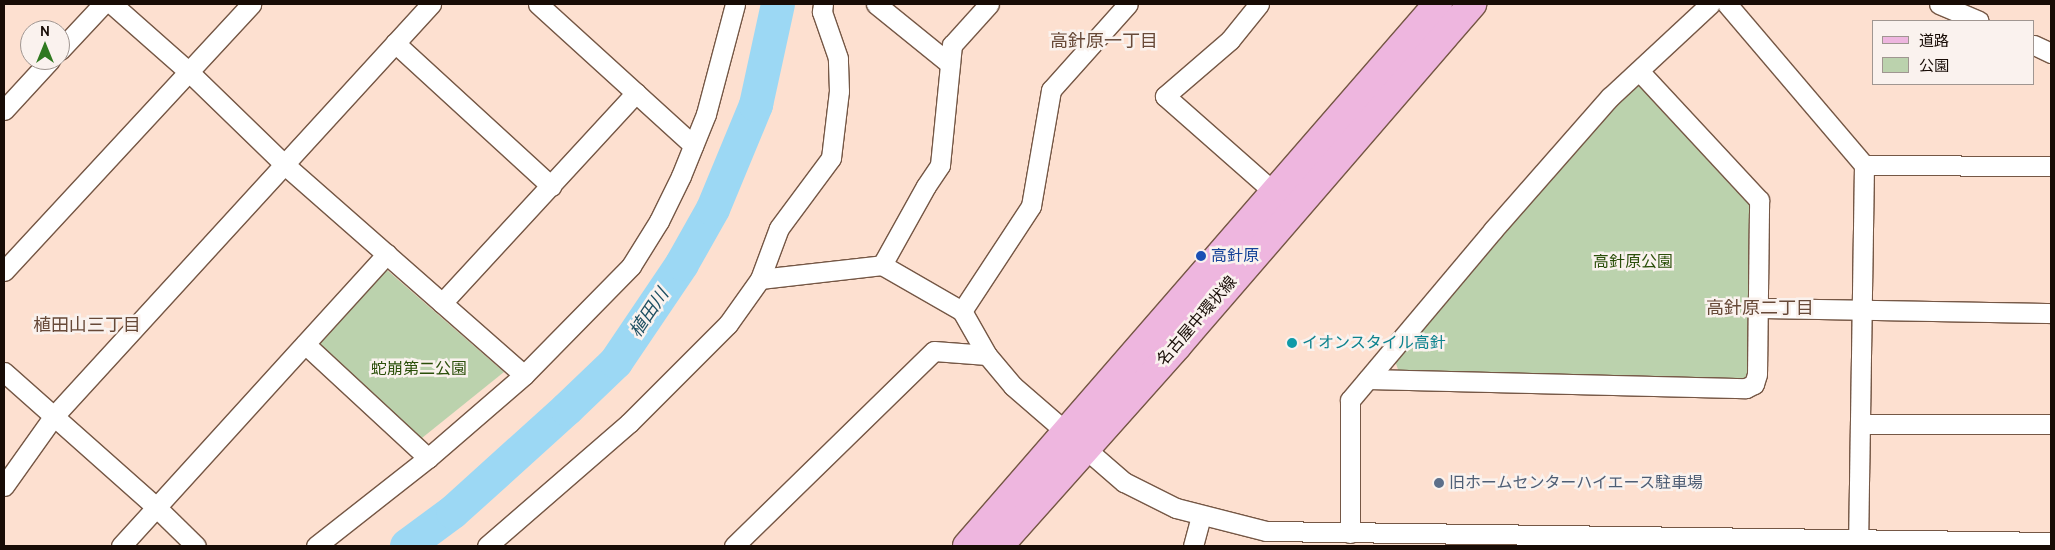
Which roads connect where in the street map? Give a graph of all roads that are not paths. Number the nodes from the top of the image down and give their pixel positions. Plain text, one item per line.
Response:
1 (103, 4) edge
2 (112, 4) edge
3 (251, 4) edge
4 (431, 4) edge
5 (538, 4) edge
6 (735, 4) edge
7 (823, 4) edge
8 (876, 4) edge
9 (989, 4) edge
10 (1128, 4) edge
11 (1259, 4) edge
12 (1438, 4) edge
13 (1472, 4) edge
14 (1710, 4) edge
15 (1728, 4) edge
16 (1939, 4) edge
17 (1977, 20) edge
18 (70, 39) edge
19 (395, 43) junction
20 (2035, 45) edge
21 (2051, 53) edge
22 (950, 64) junction
23 (41, 70) edge
24 (1639, 70) junction
25 (188, 71) junction
26 (636, 93) junction
27 (4, 110) edge
28 (693, 146) junction
29 (285, 165) junction
30 (1864, 165) junction
31 (2051, 166) edge
32 (551, 186) junction
33 (1274, 192) junction
34 (387, 254) junction
35 (882, 264) junction
36 (4, 271) edge
37 (760, 279) junction
38 (442, 303) junction
39 (1757, 308) junction
40 (1862, 309) junction
41 (962, 311) junction
42 (2051, 313) edge
43 (305, 344) junction
44 (987, 355) junction
45 (4, 372) edge
46 (524, 375) junction
47 (1368, 380) junction
48 (53, 417) junction
49 (1860, 424) junction
50 (2051, 424) edge
51 (1074, 441) junction
52 (428, 458) junction
53 (4, 486) edge
54 (155, 506) junction
55 (1201, 516) junction
56 (1350, 532) junction
57 (1858, 539) junction
58 (1557, 541) edge
59 (1717, 541) edge
60 (2051, 542) edge
61 (121, 546) edge
62 (196, 546) edge
63 (316, 546) edge
64 (487, 546) edge
65 (734, 546) edge
66 (967, 546) edge
67 (999, 546) edge
68 (1193, 546) edge

1 - 18 street
2 - 25 street
3 - 25 street
4 - 19 street
5 - 26 street
6 - 28 street
7 - 37 street
8 - 22 street
9 - 22 street
10 - 41 street
11 - 33 street
12 - 33 main road, 名古屋中環状線
13 - 51 main road, 名古屋中環状線
14 - 24 street
15 - 30 street
16 - 17 street
19 - 29 street
19 - 32 street
20 - 21 street
22 - 35 street
23 - 27 street
24 - 39 street
24 - 47 street
25 - 29 street
25 - 36 street
26 - 28 street
26 - 32 street
28 - 46 street
29 - 34 street
29 - 48 street
30 - 31 street
30 - 40 street
32 - 38 street
33 - 51 main road, 名古屋中環状線
34 - 38 street
34 - 43 street
35 - 37 street
35 - 41 street
37 - 64 street
38 - 46 street
39 - 40 street
39 - 47 street
40 - 42 street
40 - 49 street
41 - 44 street
43 - 52 street
43 - 54 street
44 - 51 street
44 - 65 street
45 - 48 street
46 - 52 street
47 - 56 street
48 - 53 street
48 - 54 street
49 - 50 street
49 - 57 street
51 - 55 street
51 - 66 main road, 名古屋中環状線
51 - 67 main road, 名古屋中環状線
52 - 63 street
54 - 61 street
54 - 62 street
55 - 56 street
55 - 68 street
56 - 58 street
57 - 59 street
57 - 60 street
58 - 59 street

